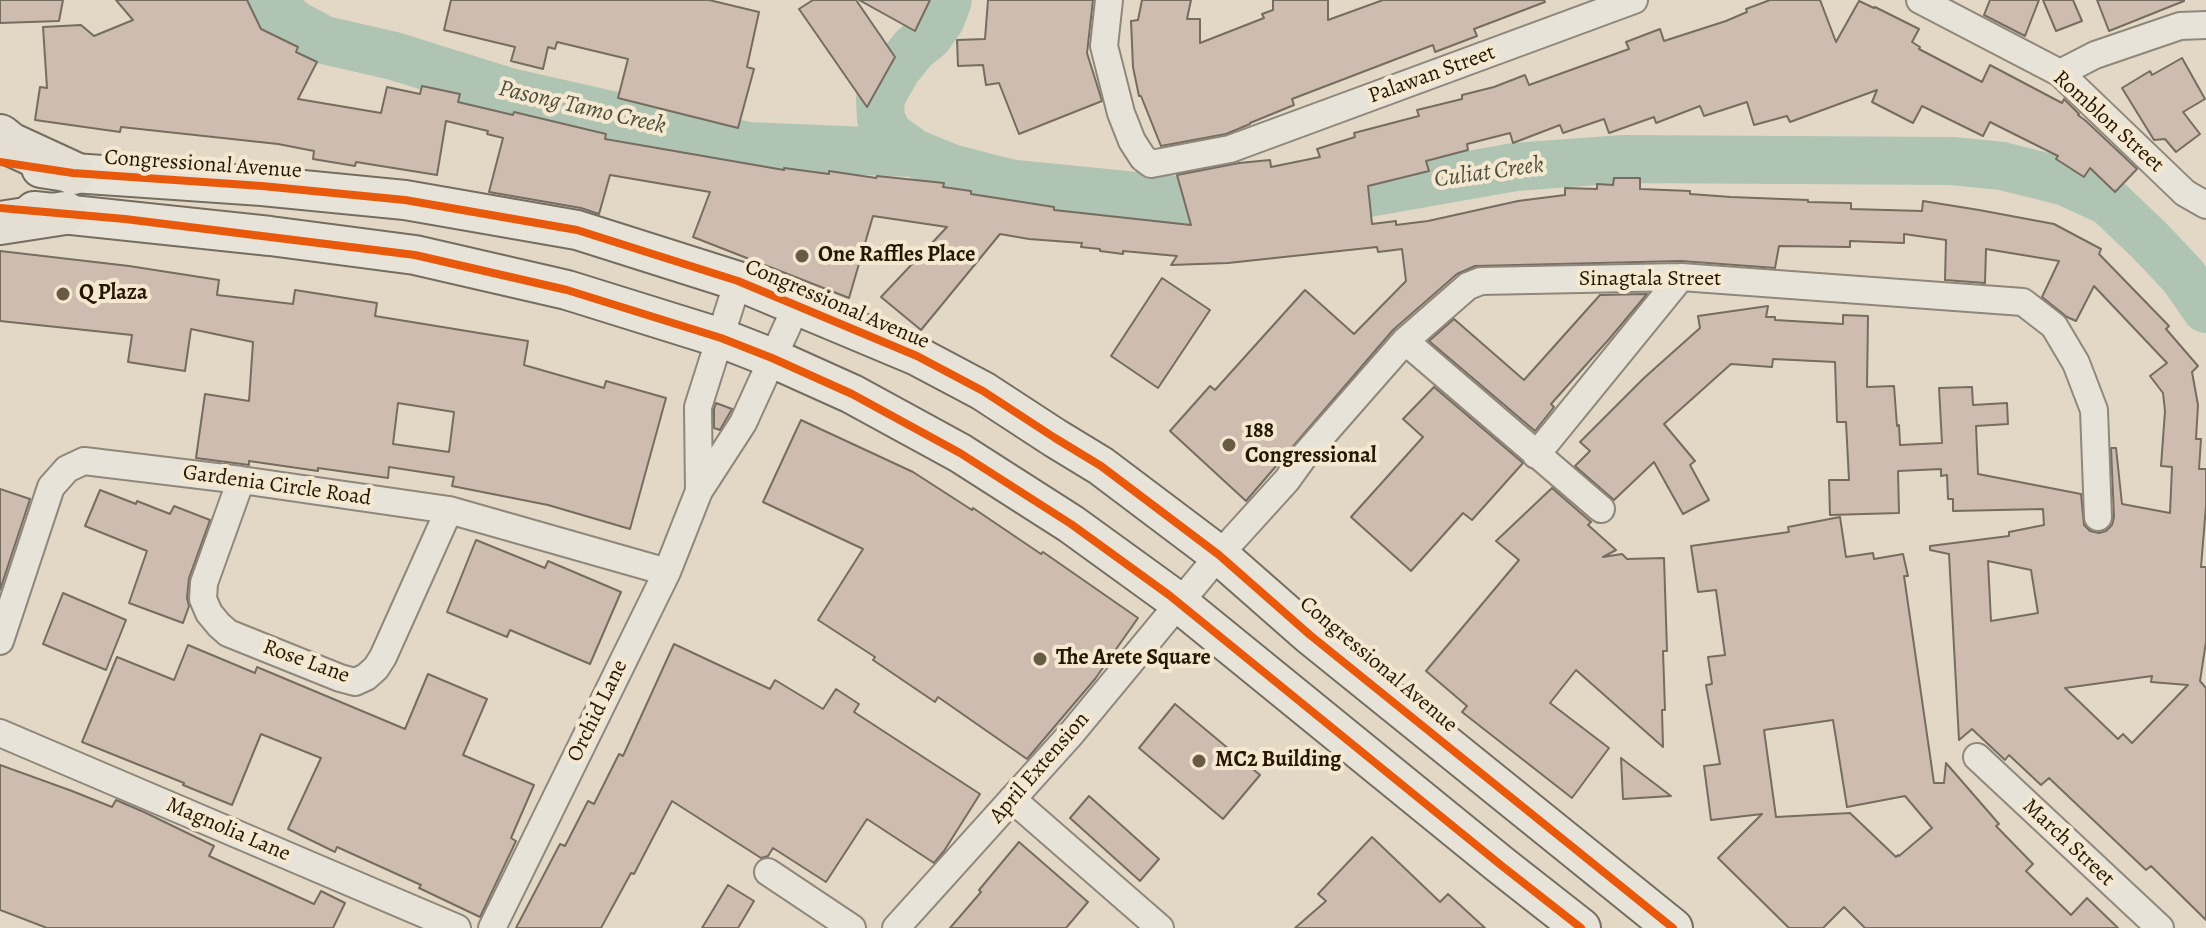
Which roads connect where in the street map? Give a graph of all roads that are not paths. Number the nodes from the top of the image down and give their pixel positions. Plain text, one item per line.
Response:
1 (1109, 0) edge
2 (1634, 0) edge
3 (1920, 0) edge
4 (2206, 25) edge
5 (2060, 73) junction
6 (0, 136) edge
7 (0, 162) edge
8 (69, 193) junction
9 (2206, 205) edge
10 (0, 208) edge
11 (0, 223) edge
12 (1681, 277) junction
13 (738, 281) junction
14 (797, 305) junction
15 (721, 338) junction
16 (1405, 341) junction
17 (772, 358) junction
18 (1536, 455) junction
19 (241, 480) junction
20 (699, 491) junction
21 (1601, 509) dead end
22 (449, 510) junction
23 (2098, 517) dead end
24 (1219, 555) junction
25 (667, 572) junction
26 (1179, 604) junction
27 (0, 641) edge
28 (0, 733) edge
29 (1977, 757) dead end
30 (1012, 799) junction
31 (768, 872) dead end
32 (457, 928) edge
33 (492, 928) edge
34 (852, 928) edge
35 (896, 928) edge
36 (1160, 928) edge
37 (1581, 928) edge
38 (1673, 928) edge
39 (2160, 928) edge

1 - 2 street, Palawan Street
3 - 5 street, Romblon Street
4 - 5 street
5 - 9 street, Romblon Street
6 - 8 main road
7 - 8 main road, Congressional Avenue
8 - 10 main road, Congressional Avenue
8 - 11 main road
8 - 13 main road, Congressional Avenue
8 - 15 main road, Congressional Avenue
12 - 16 street, Sinagtala Street
12 - 18 street
12 - 23 street, Sinagtala Street
13 - 14 main road, Congressional Avenue
13 - 15 street, Orchid Lane
14 - 17 street, Orchid Lane
14 - 24 main road, Congressional Avenue
15 - 17 main road, Congressional Avenue
15 - 20 street, Orchid Lane
16 - 18 street
16 - 24 street, Sinagtala Street
17 - 20 street, Orchid Lane
17 - 26 main road, Congressional Avenue
18 - 21 street
19 - 22 street, Gardenia Circle Road
19 - 22 street, Rose Lane
19 - 27 street, Gardenia Circle Road
20 - 25 street, Orchid Lane
22 - 25 street, Gardenia Circle Road
24 - 26 street, Sinagtala Street
24 - 38 main road, Congressional Avenue
25 - 33 street, Orchid Lane
26 - 30 street, April Extension
26 - 37 main road, Congressional Avenue
28 - 32 street, Magnolia Lane
29 - 39 street, March Street
30 - 35 street, April Extension
30 - 36 street
31 - 34 street

